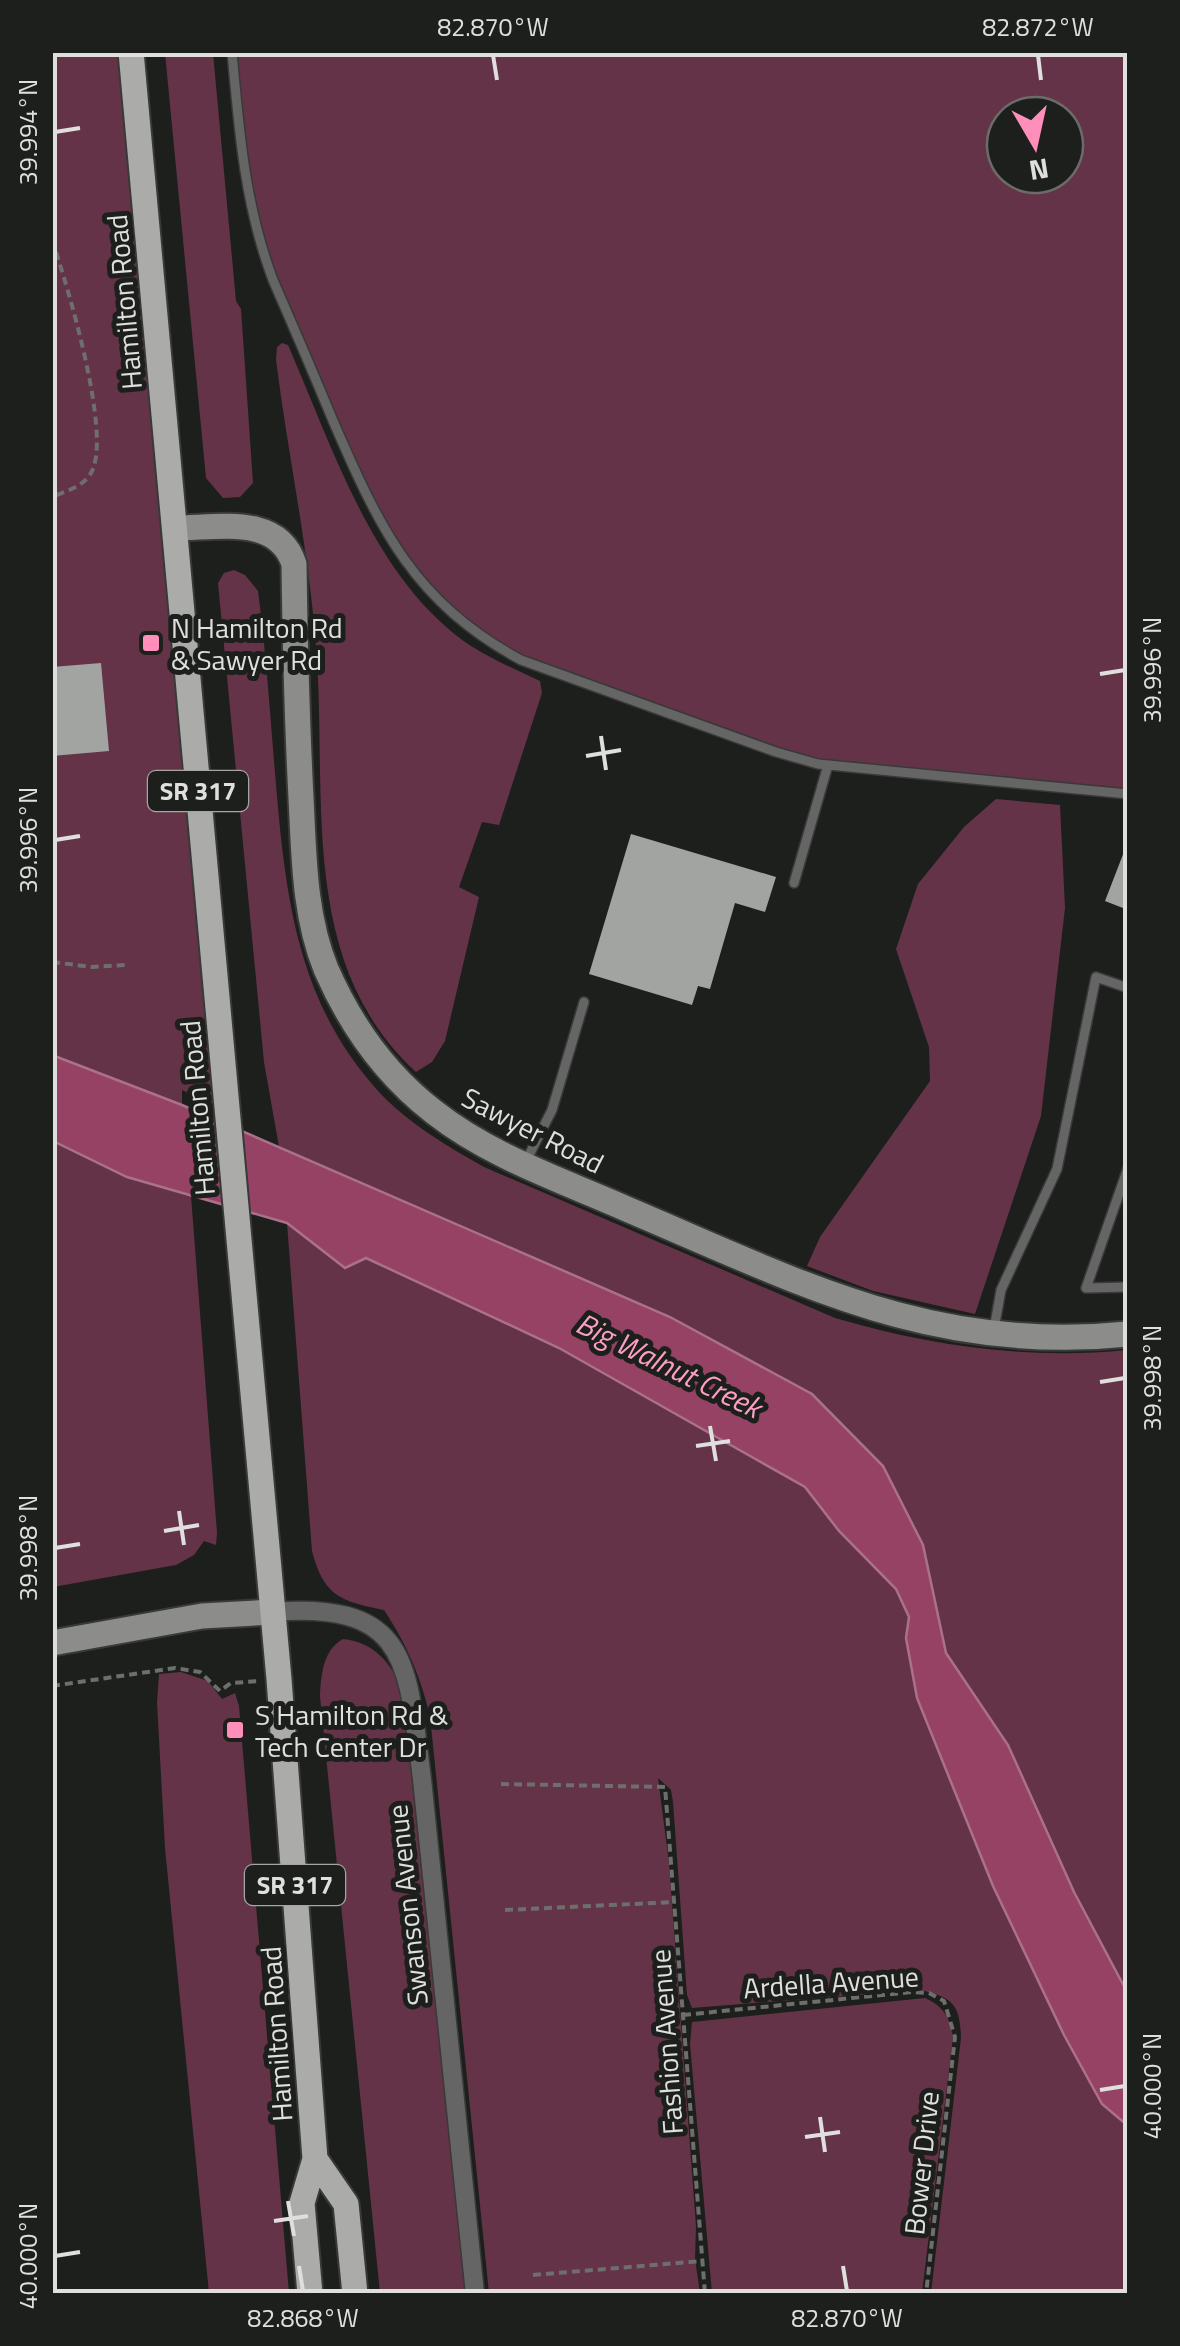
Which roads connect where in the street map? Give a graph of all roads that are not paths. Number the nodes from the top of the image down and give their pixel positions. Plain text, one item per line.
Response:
1 (131, 52) edge
2 (232, 52) edge
3 (175, 528) junction
4 (828, 765) junction
5 (1128, 794) edge
6 (794, 883) dead end
7 (1128, 988) edge
8 (584, 1002) dead end
9 (525, 1164) junction
10 (1128, 1168) edge
11 (1128, 1287) edge
12 (994, 1334) junction
13 (1128, 1334) edge
14 (272, 1612) junction
15 (52, 1643) edge
16 (315, 2159) junction
17 (310, 2294) edge
18 (355, 2294) edge
19 (475, 2294) edge

1 - 3 main road, Hamilton Road / SR 317
2 - 4 lane
3 - 9 street, Sawyer Road
3 - 14 main road, Hamilton Road / SR 317
4 - 5 lane
4 - 6 lane
7 - 12 lane
8 - 9 lane
9 - 12 street, Sawyer Road
10 - 11 lane
12 - 13 street, Sawyer Road
14 - 15 street
14 - 16 main road, Hamilton Road / SR 317
14 - 19 street, Swanson Avenue
16 - 17 main road, Hamilton Road / SR 317
16 - 18 main road

